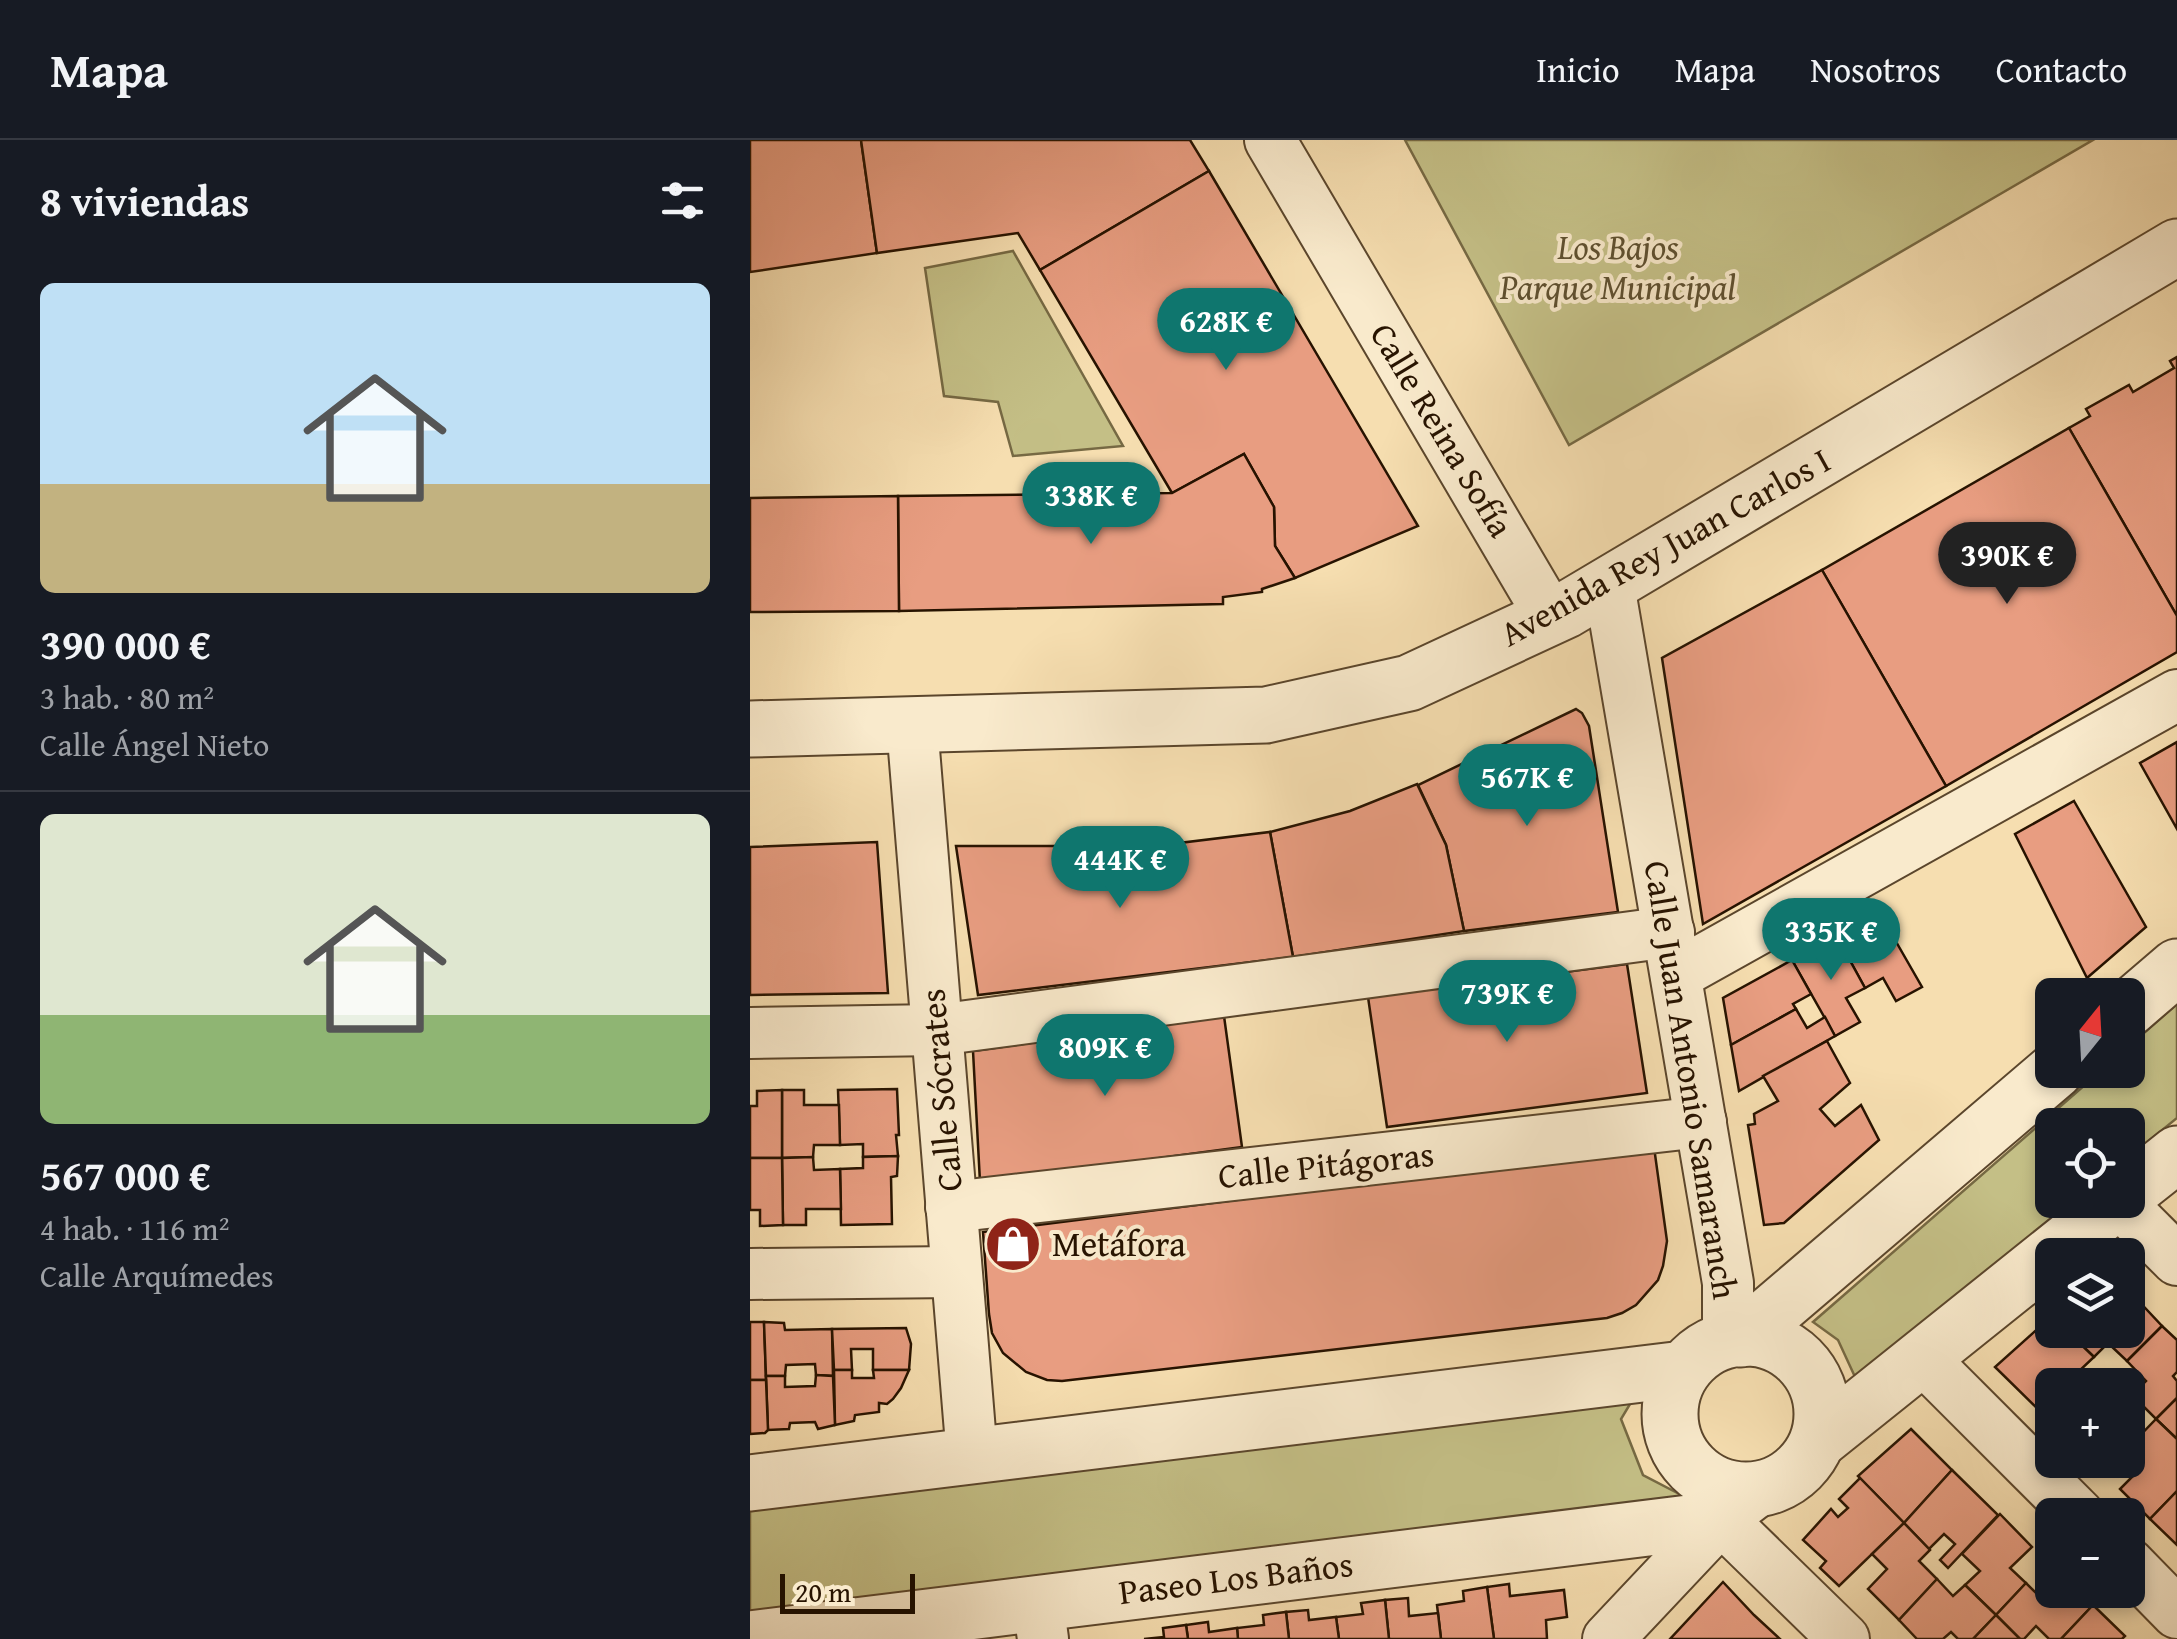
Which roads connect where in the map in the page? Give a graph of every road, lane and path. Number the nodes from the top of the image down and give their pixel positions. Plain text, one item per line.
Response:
1 (1270, 140) edge
2 (2177, 247) edge
3 (1608, 585) junction
4 (1552, 618) junction
5 (2177, 695) edge
6 (912, 724) junction
7 (750, 729) edge
8 (1672, 954) junction
9 (2177, 967) edge
10 (2145, 994) edge
11 (936, 1030) junction
12 (750, 1032) edge
13 (2035, 1088) edge
14 (1701, 1122) junction
15 (2177, 1154) edge
16 (2145, 1180) edge
17 (951, 1207) junction
18 (2097, 1218) edge
19 (2136, 1218) edge
20 (2177, 1260) edge
21 (956, 1272) junction
22 (750, 1274) edge
23 (1735, 1339) junction
24 (1922, 1358) junction
25 (1683, 1369) junction
26 (1818, 1441) junction
27 (972, 1456) junction
28 (750, 1483) edge
29 (2062, 1498) edge
30 (1740, 1504) junction
31 (2145, 1580) edge
32 (2177, 1613) edge
33 (1041, 1621) edge
34 (750, 1639) edge
35 (1608, 1639) edge
36 (1844, 1639) edge

1 - 4 street, Calle Reina Sofía
2 - 3 street, Avenida Rey Juan Carlos I
3 - 4 street, Avenida Rey Juan Carlos I
3 - 8 street, Calle Juan Antonio Samaranch
4 - 6 street, Avenida Rey Juan Carlos I
5 - 8 street
6 - 7 street, Avenida Rey Juan Carlos I
6 - 11 street, Calle Sócrates
8 - 11 street
8 - 14 street, Calle Juan Antonio Samaranch
9 - 10 street
11 - 12 street
11 - 17 street, Calle Sócrates
13 - 23 street
14 - 17 street, Calle Pitágoras
14 - 23 street, Calle Juan Antonio Samaranch
15 - 16 street
17 - 21 street, Calle Sócrates
18 - 24 street
19 - 20 street
21 - 22 street
21 - 27 street, Calle Sócrates
23 - 25 street
23 - 26 street
24 - 26 street
24 - 29 street
25 - 27 street
25 - 30 street
26 - 30 street
27 - 28 street
30 - 33 street, Paseo Los Baños
30 - 35 street
30 - 36 street
31 - 32 street
33 - 34 street, Paseo Los Baños

